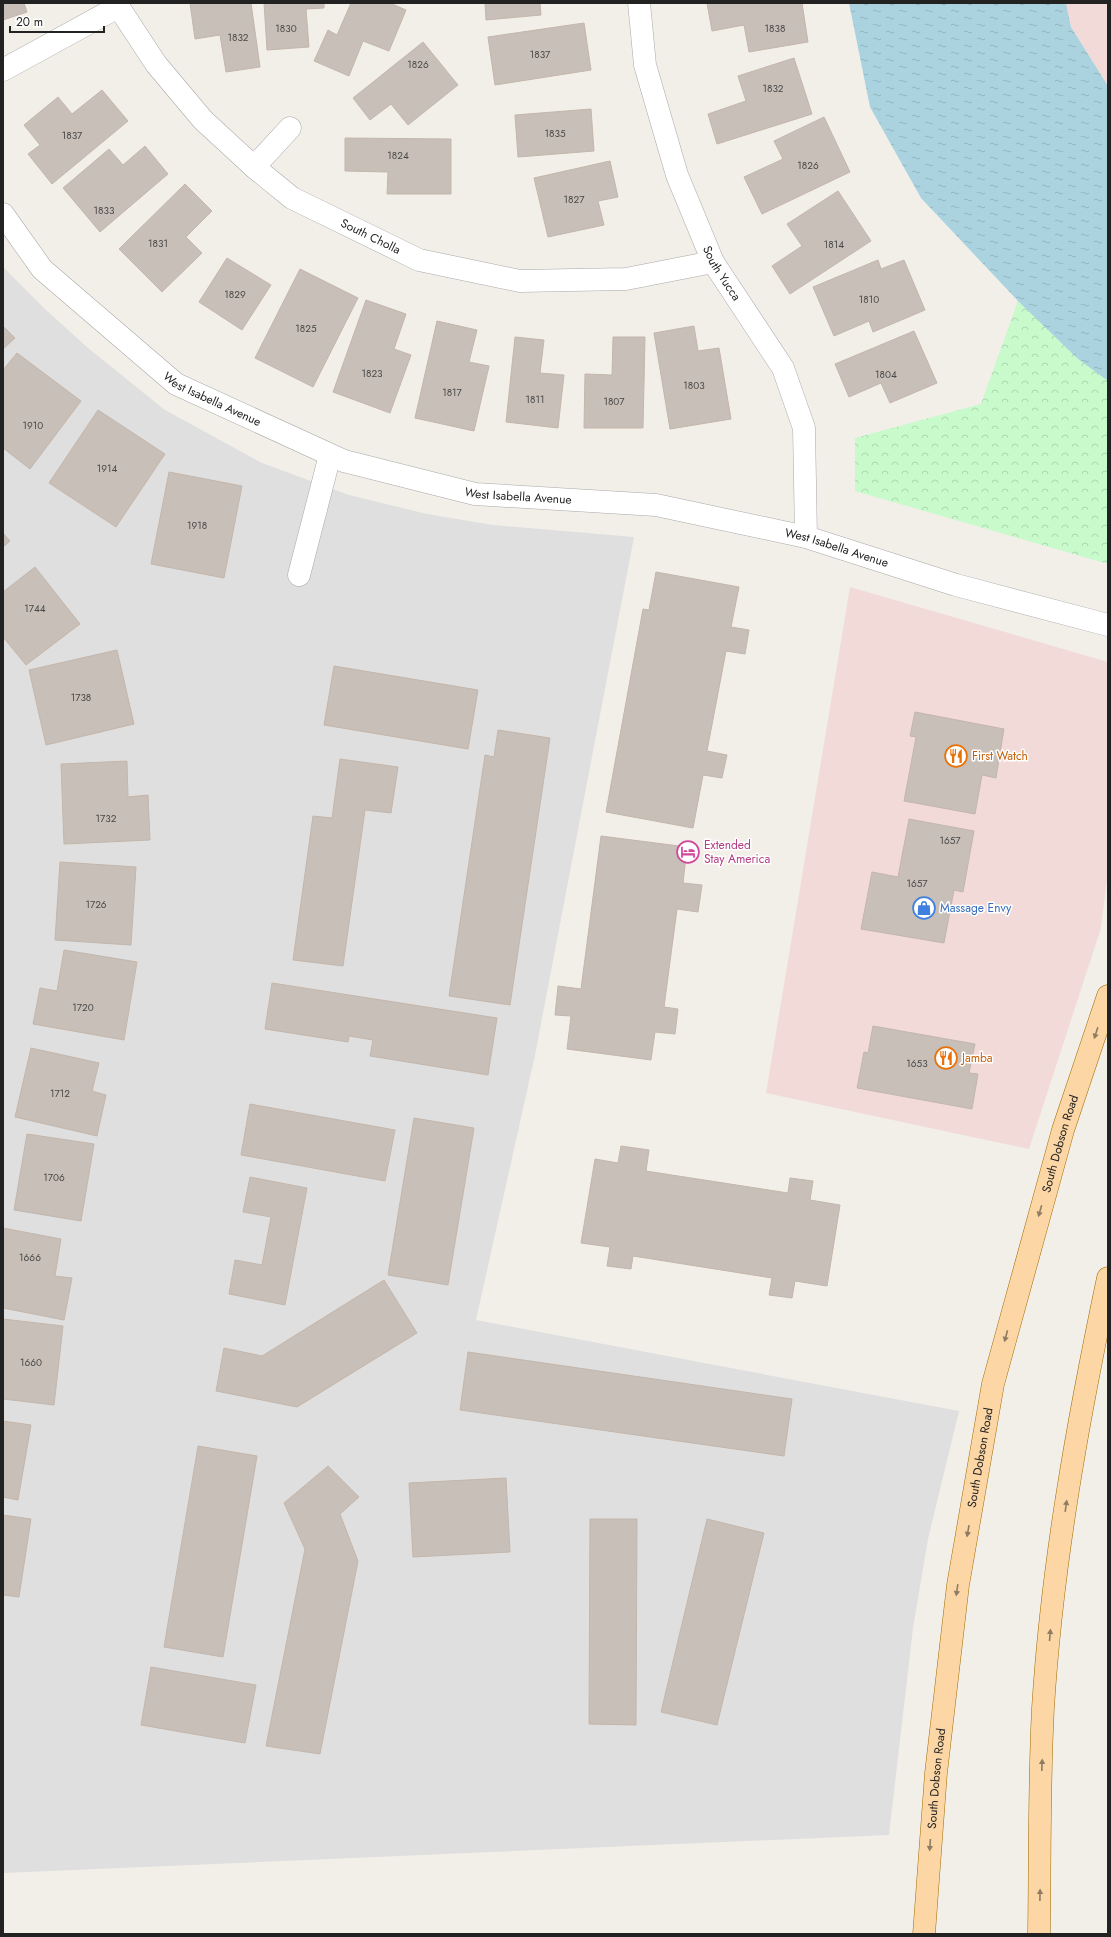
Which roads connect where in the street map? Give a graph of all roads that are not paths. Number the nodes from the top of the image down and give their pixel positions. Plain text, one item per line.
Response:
1 (640, 3) edge
2 (117, 5) edge
3 (3, 70) edge
4 (290, 128) dead end
5 (254, 167) junction
6 (3, 214) edge
7 (713, 262) junction
8 (330, 455) junction
9 (806, 537) junction
10 (299, 575) dead end
11 (1108, 625) edge
12 (1108, 996) edge
13 (1108, 1278) edge
14 (924, 1934) edge
15 (1039, 1934) edge

1 - 7 street, South Yucca
2 - 3 street
2 - 5 street, South Cholla
4 - 5 street
5 - 7 street, South Cholla
6 - 8 street, West Isabella Avenue
7 - 9 street, South Yucca
8 - 9 street, West Isabella Avenue
8 - 10 street
9 - 11 street, West Isabella Avenue
12 -> 14 main road, South Dobson Road
15 -> 13 main road

